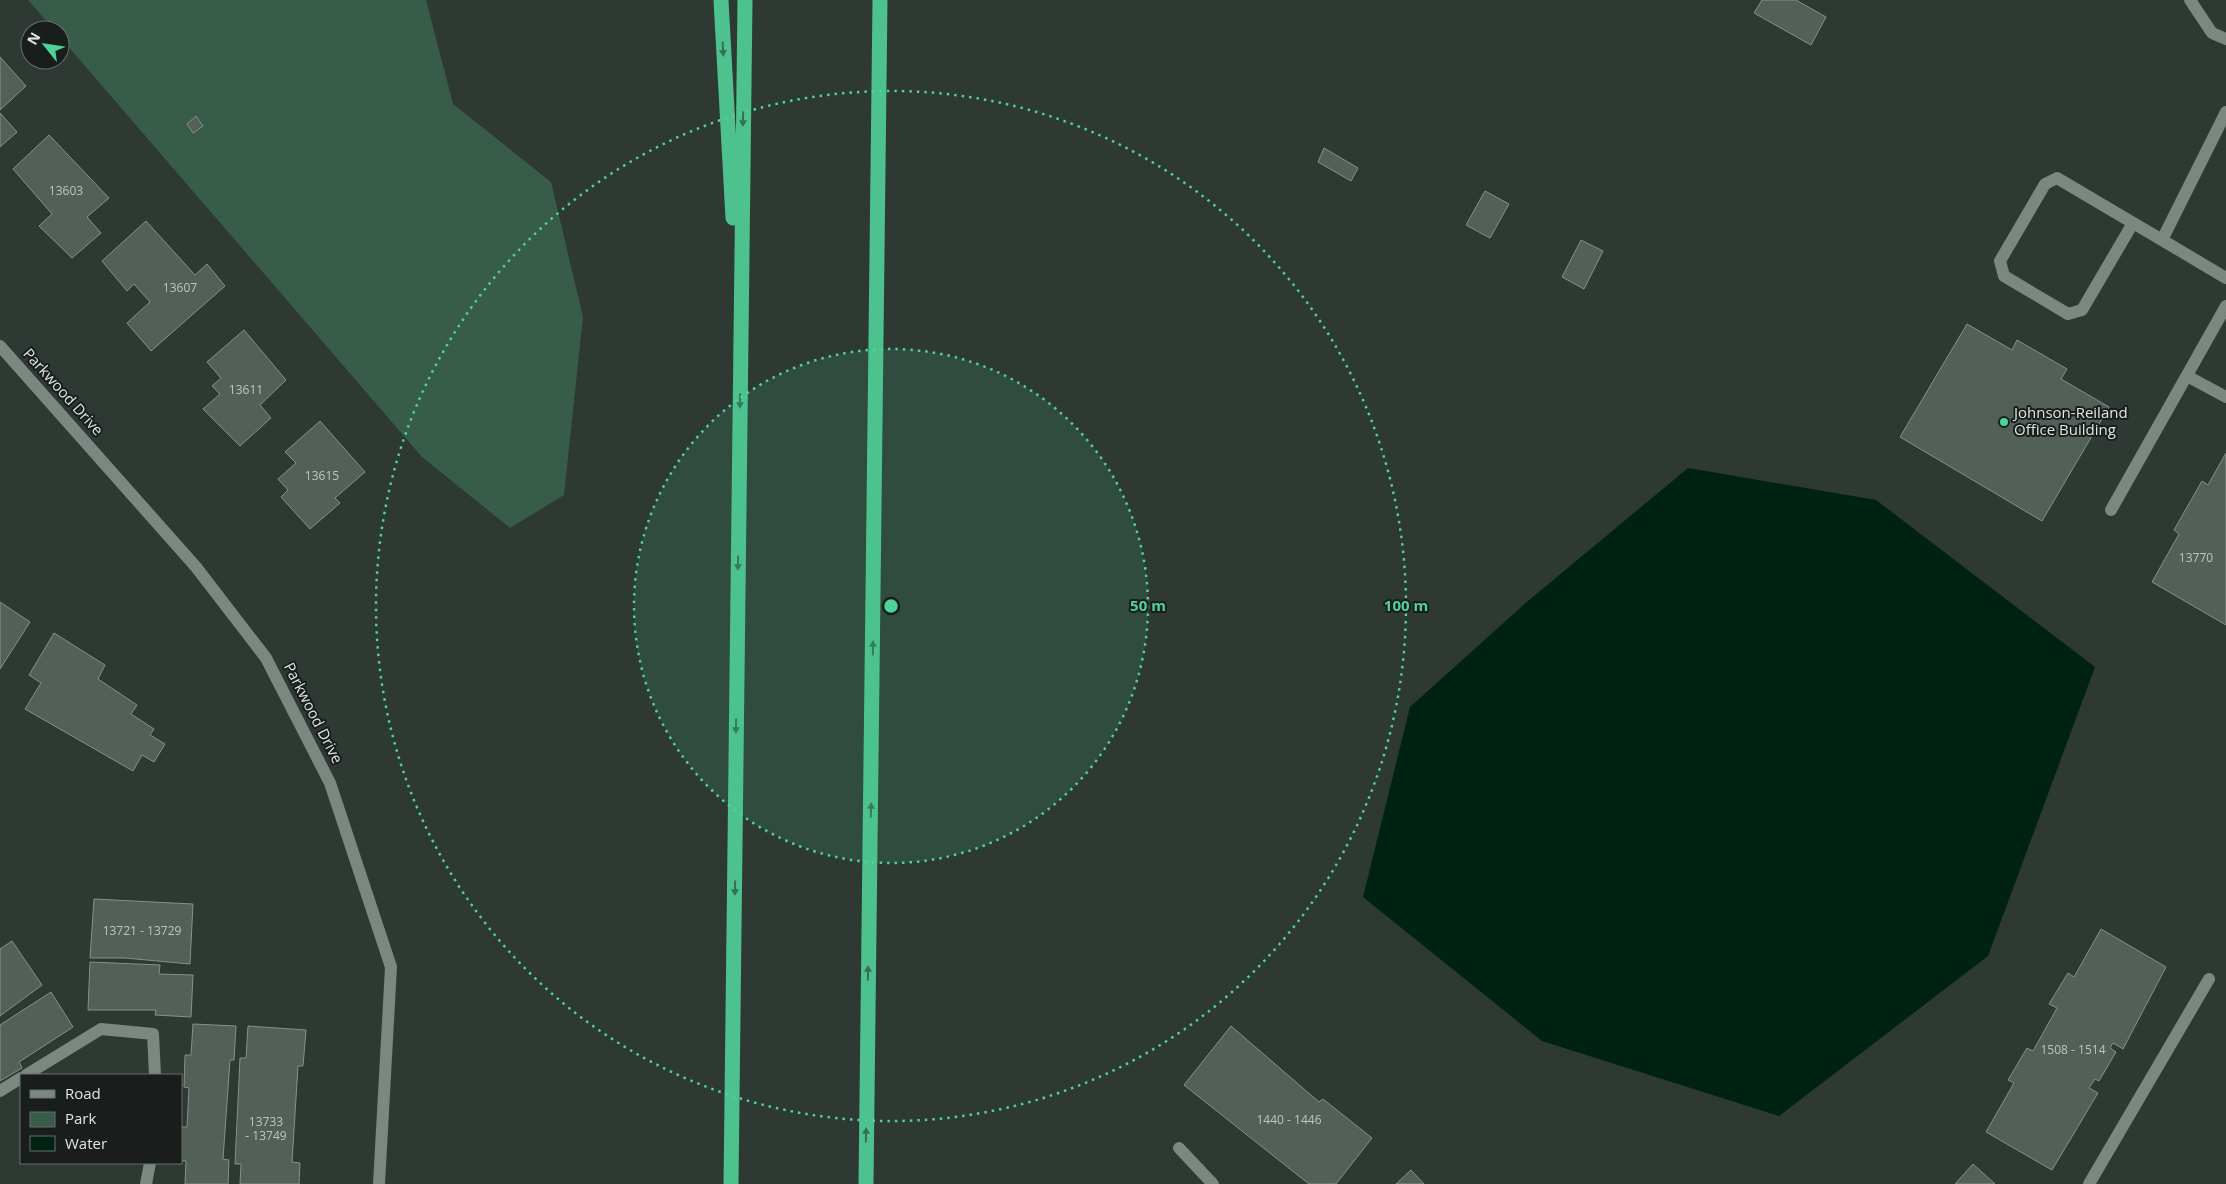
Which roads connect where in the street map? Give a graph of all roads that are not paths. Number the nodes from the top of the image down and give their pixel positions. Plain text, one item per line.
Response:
1 (720, 0) edge
2 (745, 0) edge
3 (880, 0) edge
4 (891, 0) edge
5 (2190, 0) edge
6 (2226, 39) edge
7 (880, 109) junction
8 (2226, 112) edge
9 (2133, 223) junction
10 (2162, 240) junction
11 (2226, 278) edge
12 (2226, 306) edge
13 (0, 346) edge
14 (741, 352) junction
15 (2187, 376) junction
16 (2226, 397) edge
17 (2111, 510) dead end
18 (2209, 979) dead end
19 (28, 1074) edge
20 (156, 1074) edge
21 (20, 1079) edge
22 (0, 1091) edge
23 (1179, 1148) dead end
24 (150, 1164) edge
25 (146, 1184) edge
26 (378, 1184) edge
27 (731, 1184) edge
28 (866, 1184) edge
29 (1213, 1184) edge
30 (2090, 1184) edge

1 -> 14 highway
2 -> 14 highway
3 - 7 highway
4 - 7 highway
5 - 6 street
28 -> 7 highway
8 - 10 street
9 - 9 street
9 - 10 street
10 - 11 street
12 - 15 street
13 - 26 street, Parkwood Drive
14 -> 27 highway
15 - 16 street
15 - 17 street
18 - 30 street
19 - 20 street
21 - 22 street
23 - 29 street
24 - 25 street

